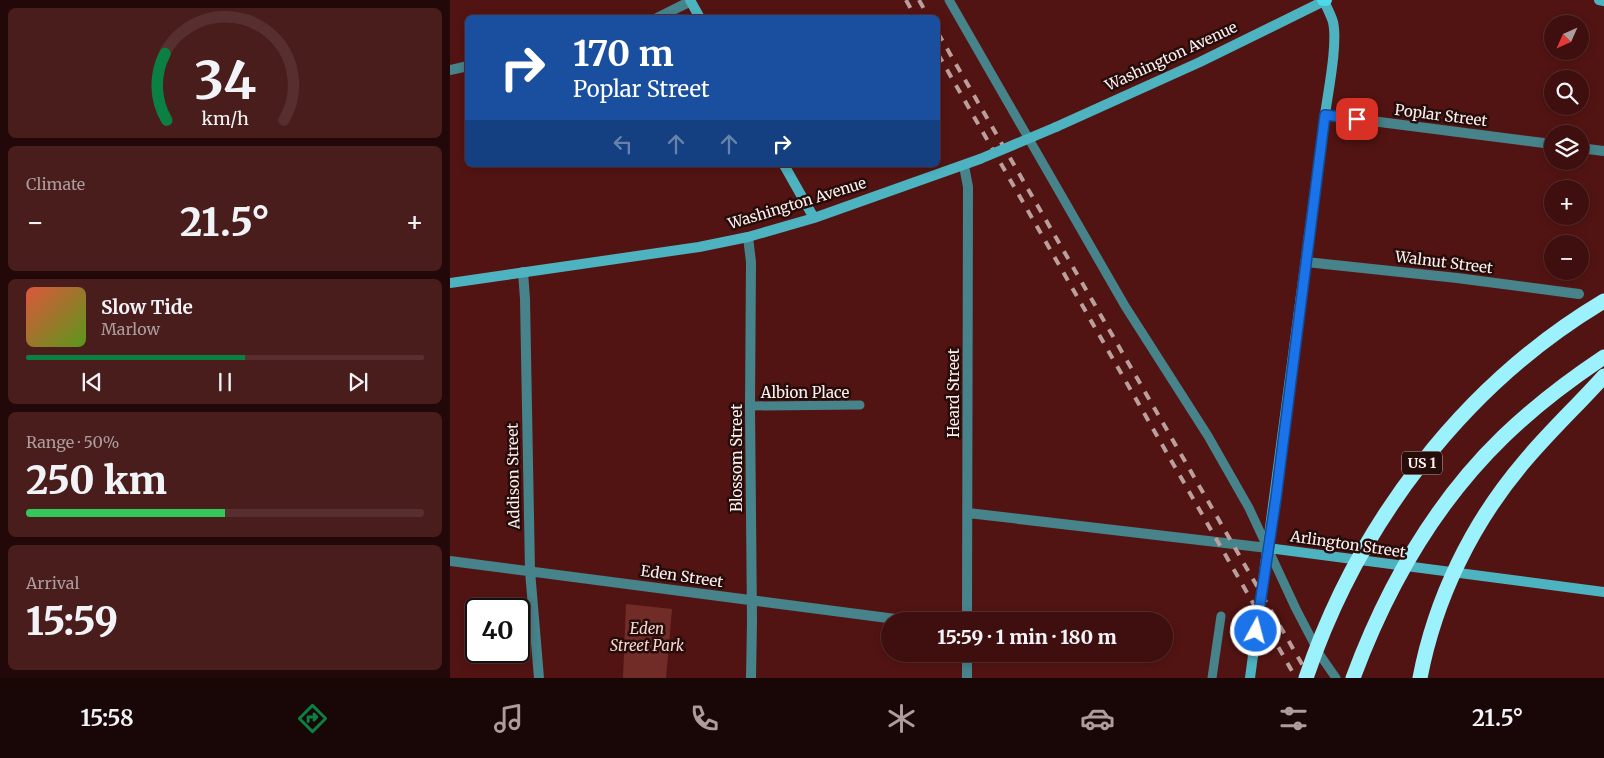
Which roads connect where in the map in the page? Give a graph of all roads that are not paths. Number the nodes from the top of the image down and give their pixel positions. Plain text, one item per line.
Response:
1 (948, 0) edge
2 (1324, 0) edge
3 (1599, 0) edge
4 (691, 1) edge
5 (1604, 1) edge
6 (663, 15) edge
7 (698, 15) edge
8 (465, 67) edge
9 (450, 70) edge
10 (1325, 115) junction
11 (1544, 143) edge
12 (1589, 149) edge
13 (1604, 151) edge
14 (964, 166) junction
15 (785, 167) edge
16 (814, 218) junction
17 (748, 237) junction
18 (1306, 262) junction
19 (523, 272) junction
20 (450, 283) edge
21 (1579, 294) dead end
22 (1604, 301) edge
23 (1604, 357) edge
24 (1604, 376) edge
25 (860, 405) dead end
26 (750, 406) junction
27 (968, 513) junction
28 (1268, 548) junction
29 (450, 561) edge
30 (530, 571) junction
31 (1604, 592) edge
32 (752, 600) junction
33 (968, 612) edge
34 (1221, 616) dead end
35 (881, 617) edge
36 (967, 662) edge
37 (539, 678) edge
38 (751, 678) edge
39 (967, 678) edge
40 (1212, 678) edge
41 (1250, 678) edge
42 (1306, 678) edge
43 (1336, 678) edge
44 (1353, 678) edge
45 (1420, 678) edge

1 - 28 lane
2 - 10 street
2 - 14 street, Washington Avenue, bridge
3 - 5 street
4 - 6 street
4 - 7 street
8 - 9 street
10 - 11 street, Poplar Street
10 - 18 street
12 - 13 street
14 - 16 street, Washington Avenue
14 - 27 street, Heard Street
15 - 16 street
16 - 17 street, Washington Avenue
17 - 19 street, Washington Avenue
17 - 26 street, Blossom Street
18 - 21 street, Walnut Street
18 - 28 street
19 - 20 street, Washington Avenue
19 - 30 street, Addison Street
22 - 42 highway, US 1, bridge
23 - 44 highway, US 1, bridge
24 - 45 highway, bridge
25 - 26 lane, Albion Place
26 - 32 street, Blossom Street
27 - 28 street, Arlington Street
27 - 33 street, Heard Street
28 - 31 street, Arlington Street
28 - 41 street
28 - 43 lane
29 - 30 street, Eden Street
30 - 32 street, Eden Street
30 - 37 street, Addison Street
32 - 35 street, Eden Street
32 - 38 street, Blossom Street
34 - 40 lane
36 - 39 street

